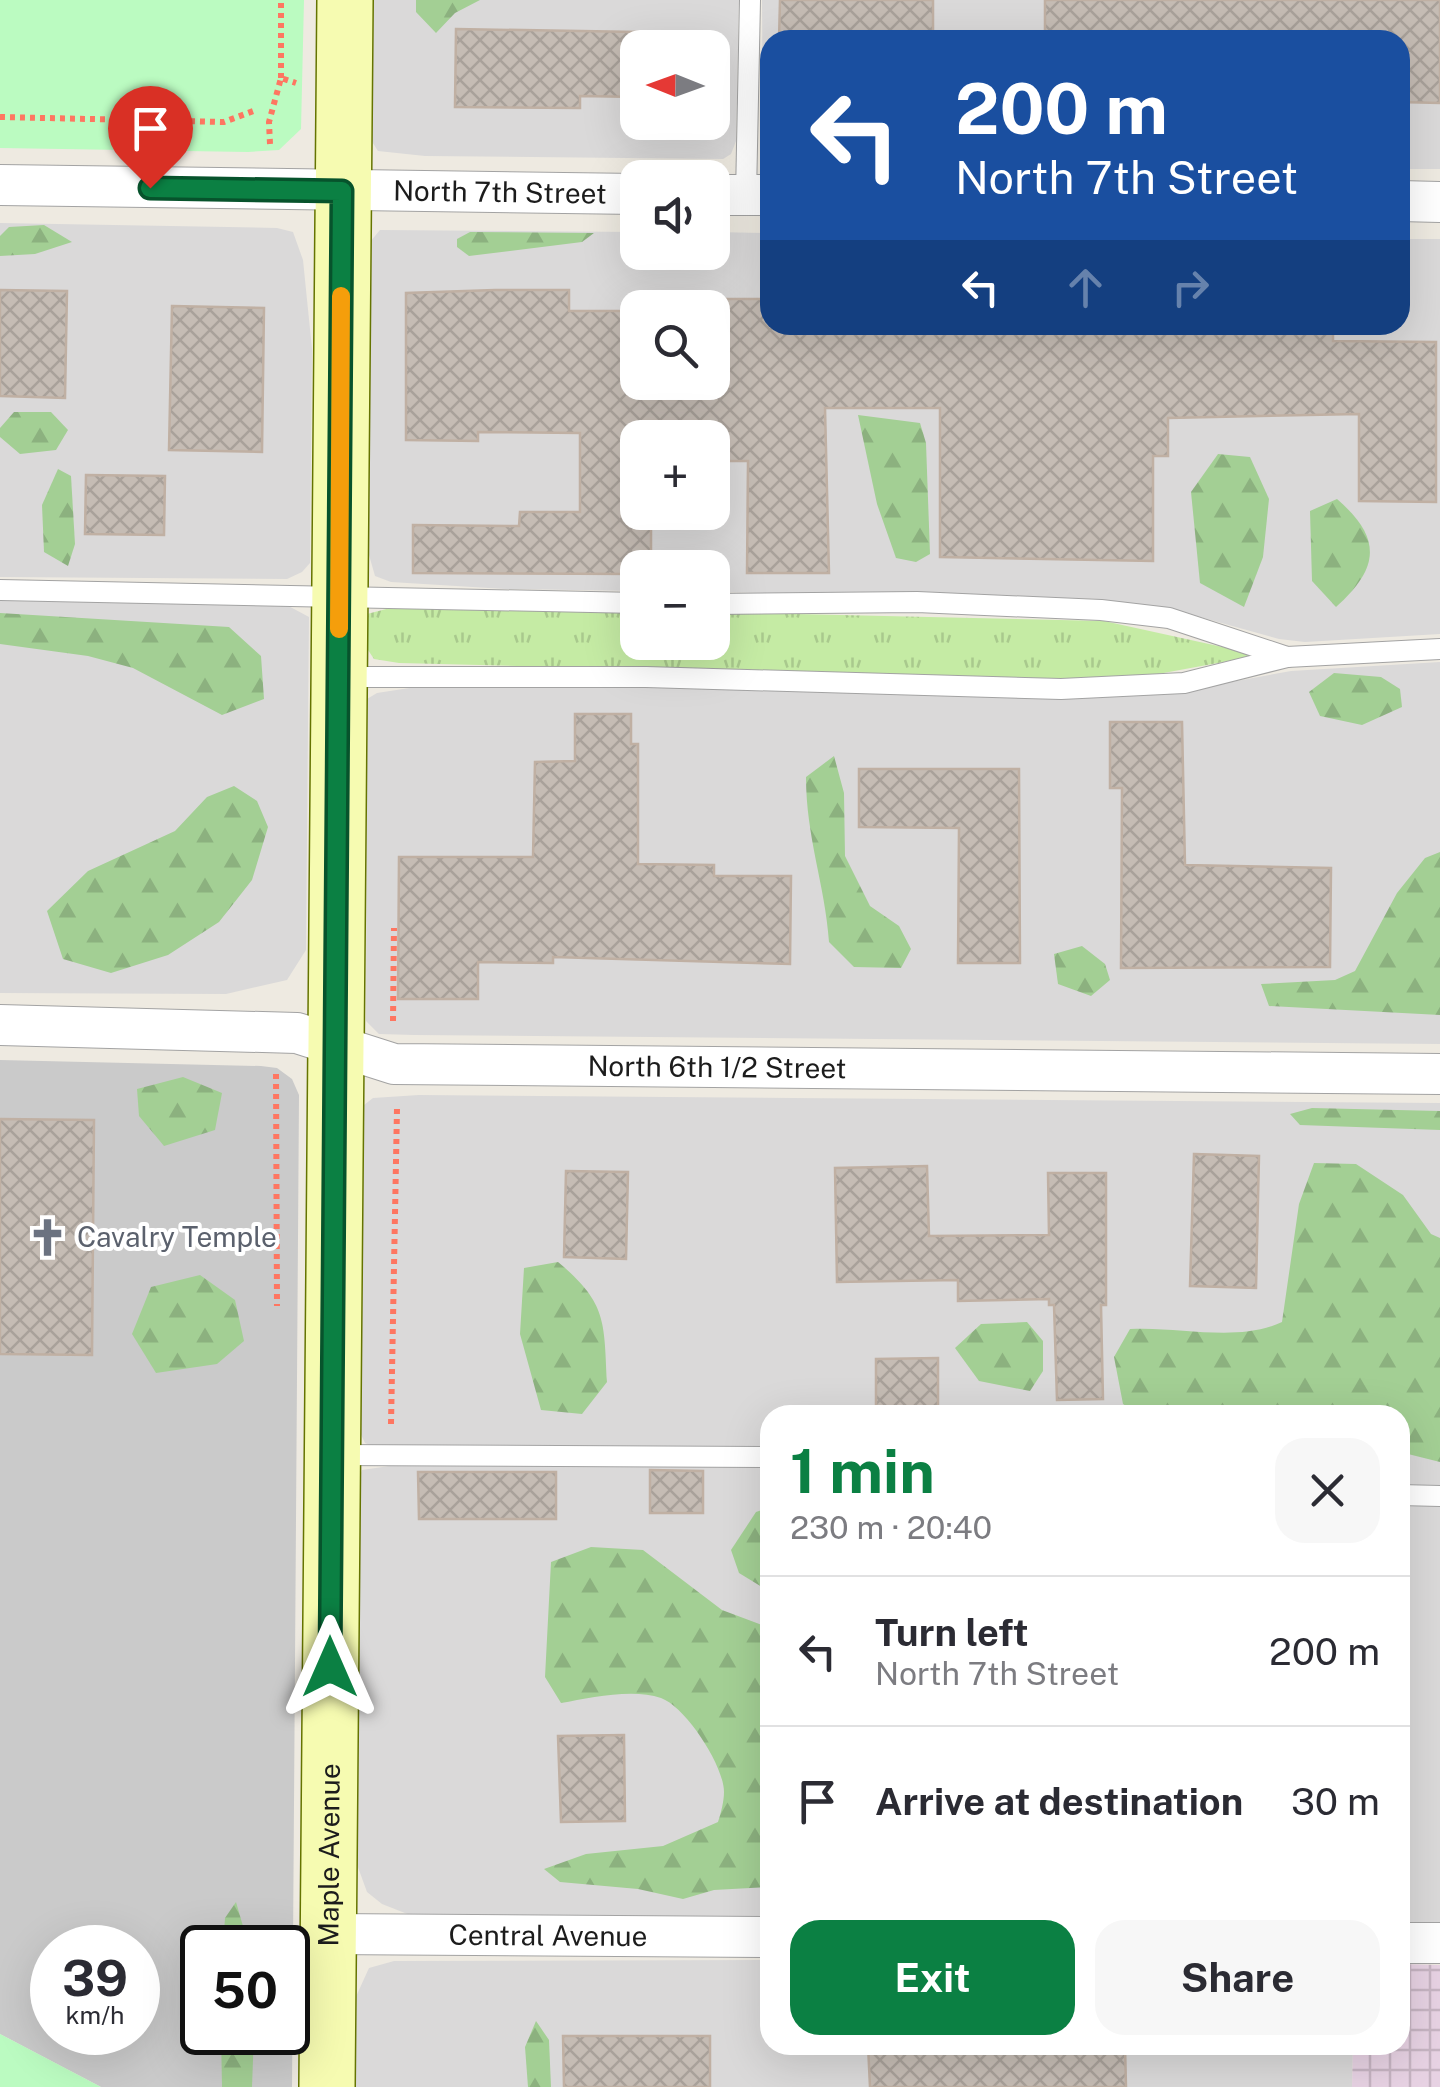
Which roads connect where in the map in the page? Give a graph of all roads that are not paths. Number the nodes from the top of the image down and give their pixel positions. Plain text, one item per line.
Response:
1 (345, 0) edge
2 (750, 0) edge
3 (0, 185) edge
4 (342, 191) junction
5 (620, 194) edge
6 (743, 195) edge
7 (1410, 202) edge
8 (1440, 202) edge
9 (0, 590) edge
10 (339, 593) junction
11 (620, 602) edge
12 (730, 604) edge
13 (1440, 648) edge
14 (1287, 656) junction
15 (338, 677) junction
16 (0, 1025) edge
17 (334, 1047) junction
18 (1440, 1074) edge
19 (332, 1454) junction
20 (760, 1458) edge
21 (1410, 1495) edge
22 (1440, 1496) edge
23 (328, 1934) junction
24 (760, 1937) edge
25 (1410, 1942) edge
26 (1440, 1943) edge
27 (327, 2087) edge

1 - 4 main road, Maple Avenue
2 - 6 lane
3 - 4 street, North 7th Street
4 - 5 street, North 7th Street
4 - 10 main road, Maple Avenue
7 - 8 street
9 - 10 lane
10 - 11 lane
10 - 15 main road, Maple Avenue
12 - 14 lane
13 - 14 lane
14 - 15 lane
15 - 17 main road, Maple Avenue
16 - 17 street, North 6th 1/2 Street
17 - 18 street, North 6th 1/2 Street
17 - 19 main road, Maple Avenue
19 - 20 lane
19 - 23 main road, Maple Avenue
21 - 22 lane
23 - 24 street, Central Avenue
23 - 27 main road, Maple Avenue
25 - 26 street

